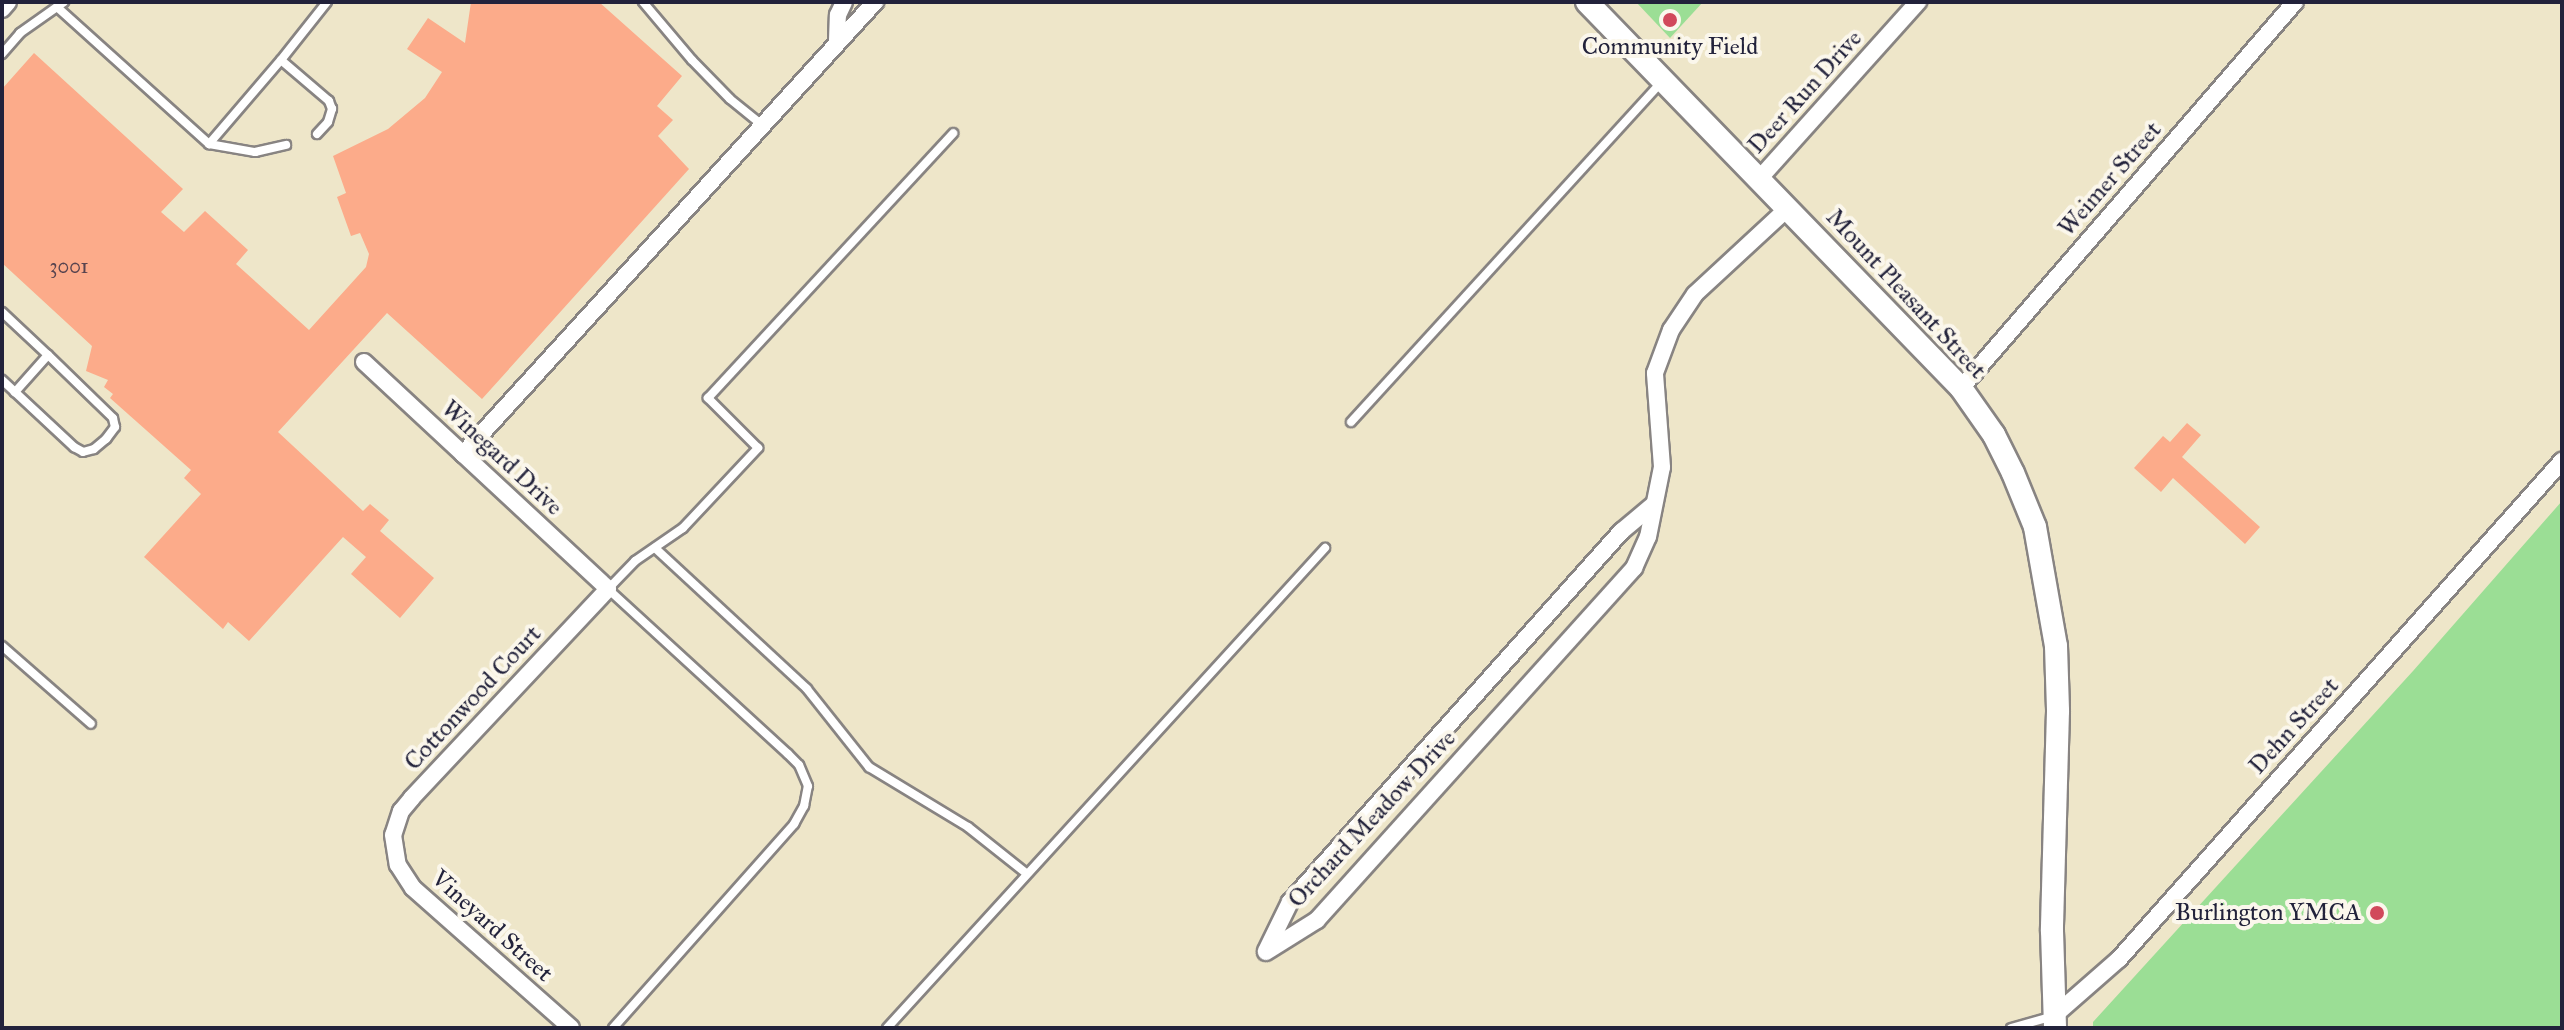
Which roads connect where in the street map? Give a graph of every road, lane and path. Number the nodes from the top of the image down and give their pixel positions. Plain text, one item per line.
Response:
1 (8, 2) edge
2 (327, 2) edge
3 (643, 2) edge
4 (844, 2) edge
5 (875, 2) edge
6 (1587, 2) edge
7 (1918, 2) edge
8 (2295, 2) edge
9 (60, 4) edge
10 (2, 9) edge
11 (837, 40) junction
12 (2, 54) edge
13 (281, 60) junction
14 (1663, 80) junction
15 (761, 124) junction
16 (953, 133) dead end
17 (317, 134) dead end
18 (209, 144) junction
19 (286, 145) dead end
20 (1760, 178) junction
21 (1789, 207) junction
22 (2, 312) edge
23 (48, 355) junction
24 (364, 362) dead end
25 (2, 380) edge
26 (1961, 388) junction
27 (15, 392) junction
28 (1351, 422) dead end
29 (463, 454) junction
30 (2562, 461) edge
31 (1653, 505) junction
32 (655, 548) junction
33 (1325, 548) dead end
34 (608, 589) junction
35 (2, 646) edge
36 (91, 724) dead end
37 (393, 851) joint
38 (1027, 874) junction
39 (2055, 1022) edge
40 (571, 1028) edge
41 (613, 1028) edge
42 (887, 1028) edge
43 (2011, 1028) edge

1 - 10 street
2 - 13 lane
3 - 15 lane
4 - 11 street
5 - 11 street
6 - 14 main road, Mount Pleasant Street
7 - 20 street, Deer Run Drive
8 - 26 street, Weimer Street
9 - 12 lane
9 - 18 lane
11 - 15 street
13 - 17 lane
13 - 18 lane
14 - 20 main road, Mount Pleasant Street
14 - 28 lane
15 - 29 street
16 - 32 lane
18 - 19 lane
20 - 21 main road, Mount Pleasant Street
21 - 26 main road, Mount Pleasant Street
21 - 31 street, Orchard Meadow Drive
22 - 23 lane
23 - 27 lane
23 - 27 lane
24 - 29 street, Winegard Drive
25 - 27 lane
26 - 39 main road, Mount Pleasant Street
29 - 34 street, Winegard Drive
30 - 39 street, Dehn Street
31 - 31 street, Orchard Meadow Drive
32 - 34 lane
32 - 38 lane
33 - 38 lane
34 - 37 street, Cottonwood Court
34 - 41 lane
35 - 36 lane
37 - 40 street, Vineyard Street
38 - 42 lane
39 - 43 lane

